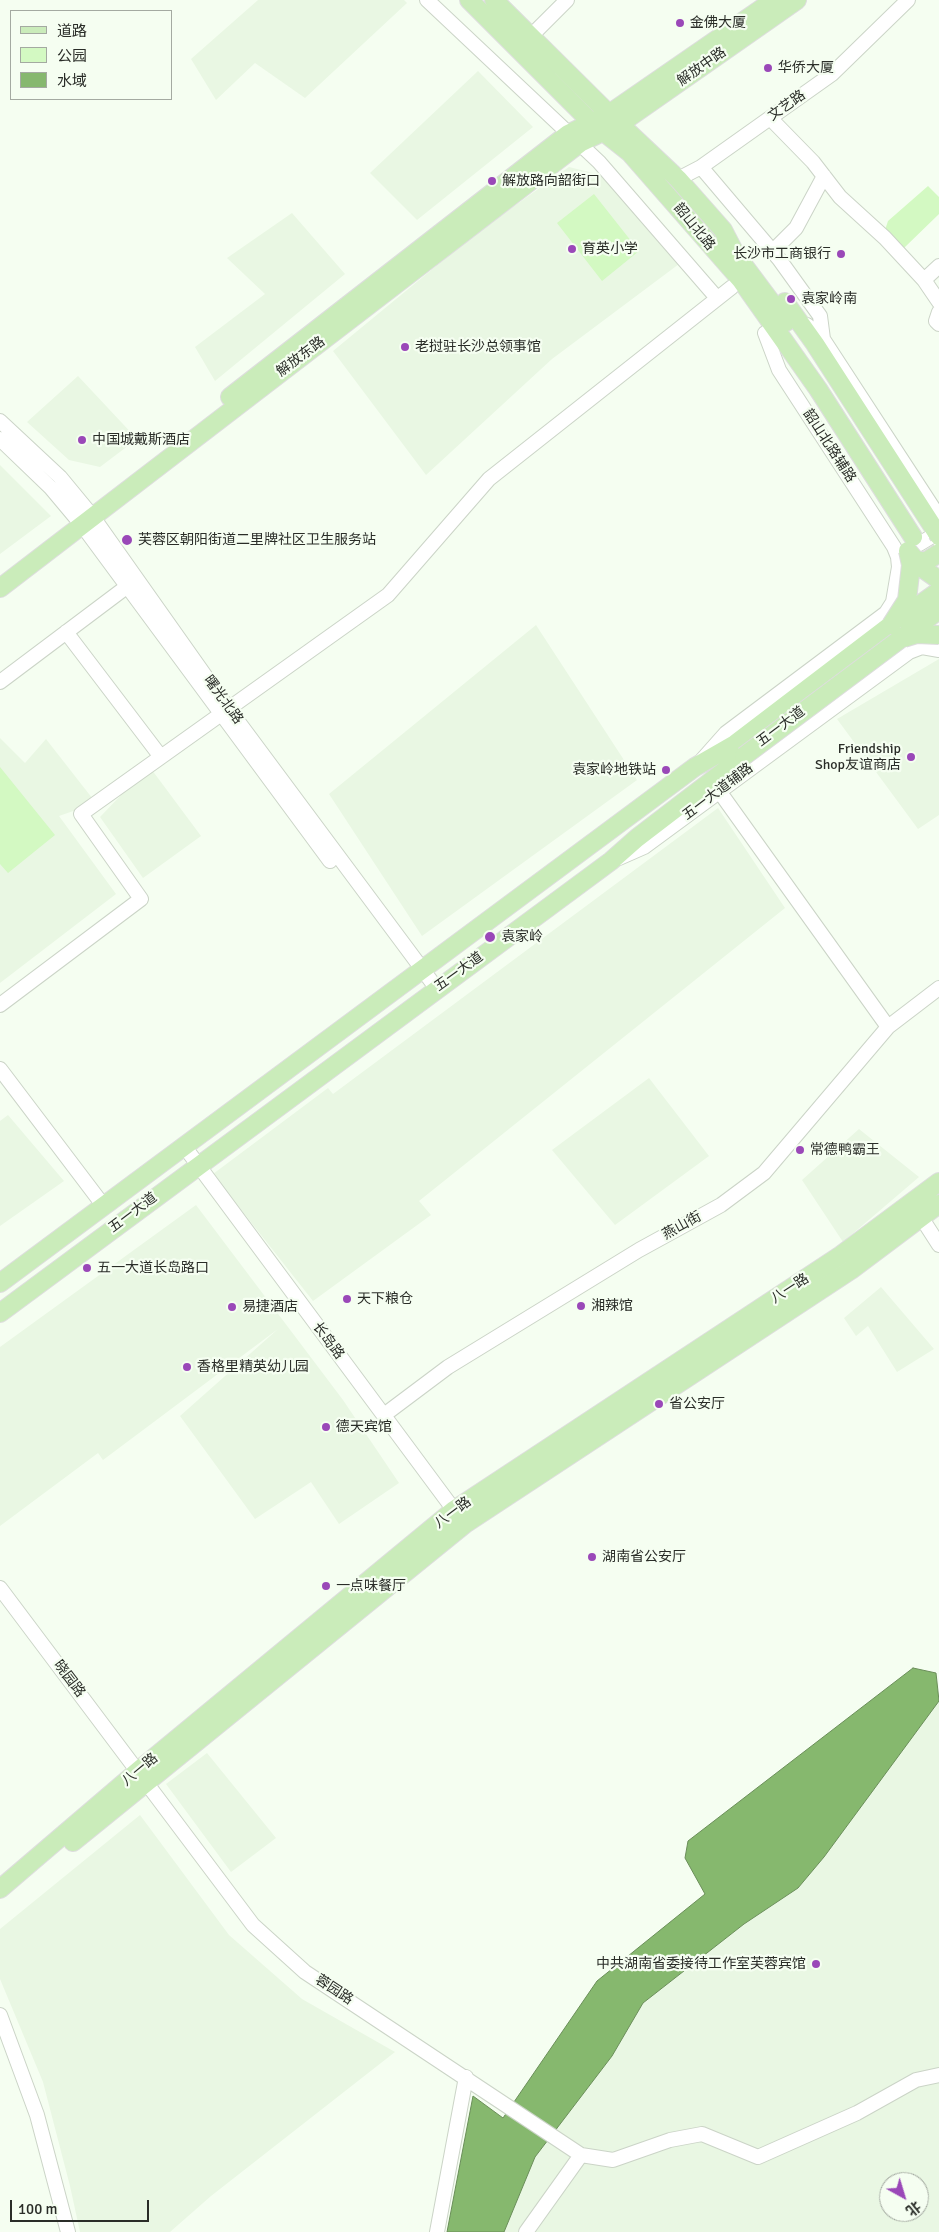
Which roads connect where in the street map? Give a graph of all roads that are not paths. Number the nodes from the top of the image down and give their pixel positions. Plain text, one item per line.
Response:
1 (428, 0) edge
2 (469, 0) edge
3 (494, 0) edge
4 (567, 0) edge
5 (774, 0) edge
6 (797, 0) edge
7 (908, 0) edge
8 (530, 36) junction
9 (770, 118) junction
10 (615, 119) junction
11 (598, 127) junction
12 (574, 139) junction
13 (700, 167) junction
14 (824, 176) junction
15 (678, 179) junction
16 (723, 230) junction
17 (773, 252) junction
18 (719, 258) junction
19 (939, 266) edge
20 (924, 280) junction
21 (732, 287) junction
22 (717, 298) junction
23 (939, 302) edge
24 (939, 312) edge
25 (939, 324) edge
26 (765, 333) junction
27 (819, 341) junction
28 (0, 421) edge
29 (0, 440) edge
30 (84, 517) junction
31 (925, 539) edge
32 (939, 553) edge
33 (0, 575) edge
34 (939, 580) edge
35 (131, 583) junction
36 (0, 588) edge
37 (935, 599) edge
38 (893, 625) junction
39 (66, 632) junction
40 (939, 635) edge
41 (918, 648) junction
42 (939, 650) edge
43 (0, 682) edge
44 (224, 711) junction
45 (744, 755) junction
46 (161, 757) junction
47 (695, 768) junction
48 (714, 788) junction
49 (419, 972) junction
50 (939, 988) edge
51 (433, 991) junction
52 (0, 1005) edge
53 (888, 1027) junction
54 (0, 1069) edge
55 (184, 1146) junction
56 (198, 1165) junction
57 (939, 1182) edge
58 (939, 1204) edge
59 (103, 1205) junction
60 (921, 1218) junction
61 (939, 1245) edge
62 (0, 1283) edge
63 (0, 1313) edge
64 (384, 1415) junction
65 (454, 1510) junction
66 (0, 1588) edge
67 (143, 1776) junction
68 (0, 1890) edge
69 (0, 1900) edge
70 (0, 2015) edge
71 (939, 2075) edge
72 (466, 2078) junction
73 (580, 2155) junction
74 (68, 2232) edge
75 (437, 2232) edge
76 (526, 2232) edge

1 - 12 street
2 - 11 main road, 韶山北路
3 - 8 main road, 韶山北路
4 - 8 street
5 - 10 main road, 解放中路
6 - 10 main road, 解放中路
7 - 9 street, 文艺路
8 - 10 main road, 韶山北路
9 - 13 street, 文艺路
9 - 14 street
10 - 11 main road, 解放中路
10 - 15 main road, 韶山北路
11 - 12 main road, 解放东路
11 - 18 main road, 韶山北路
12 - 22 street
12 - 30 main road, 解放东路
13 - 15 street, 文艺路
13 - 17 street
14 - 17 street
14 - 20 street
15 - 16 main road, 韶山北路
16 - 27 main road
16 - 31 main road, 韶山北路
17 - 27 street
18 - 21 main road
18 - 31 main road, 韶山北路
19 - 20 street
20 - 23 street
21 - 22 street
21 - 26 main road
22 - 44 street
24 - 25 street
26 - 31 main road
26 - 31 street, 韶山北路辅路
27 - 31 main road
28 - 30 street, 曙光北路
29 - 30 street, 曙光北路
30 - 33 main road, 解放东路
30 - 35 street, 曙光北路
30 - 36 main road, 解放东路
31 - 32 main road, bridge
31 - 34 main road, bridge
31 - 38 main road, bridge
35 - 39 street
35 - 44 street, 曙光北路
37 - 38 main road, 五一大道, bridge
38 - 40 main road, bridge
38 - 41 street
38 - 45 main road, 五一大道, bridge
38 - 47 street
39 - 43 street
39 - 46 street
41 - 42 street
41 - 45 street, 五一大道辅路
44 - 46 street
44 - 49 street, 曙光北路
45 - 47 main road, 五一大道
45 - 48 main road, 五一大道
46 - 52 street
47 - 49 main road, 五一大道
48 - 51 main road, 五一大道
48 - 53 street
49 - 51 street, 曙光北路
49 - 55 main road, 五一大道
50 - 53 street, 燕山街
51 - 56 main road, 五一大道
53 - 64 street, 燕山街
54 - 59 street
55 - 56 street, 长岛路
55 - 59 main road, 五一大道
56 - 63 main road, 五一大道
56 - 64 street, 长岛路
57 - 65 main road, 八一路
58 - 60 main road, 八一路
59 - 62 main road, 五一大道
60 - 61 street
60 - 67 main road, 八一路
64 - 65 street, 长岛路
65 - 67 main road, 八一路
66 - 67 street, 晓园路
67 - 68 main road, 八一路
67 - 69 main road, 八一路
67 - 72 street, 蓉园路
70 - 74 street
71 - 73 street
72 - 73 street, 蓉园路
72 - 75 street
73 - 76 street

